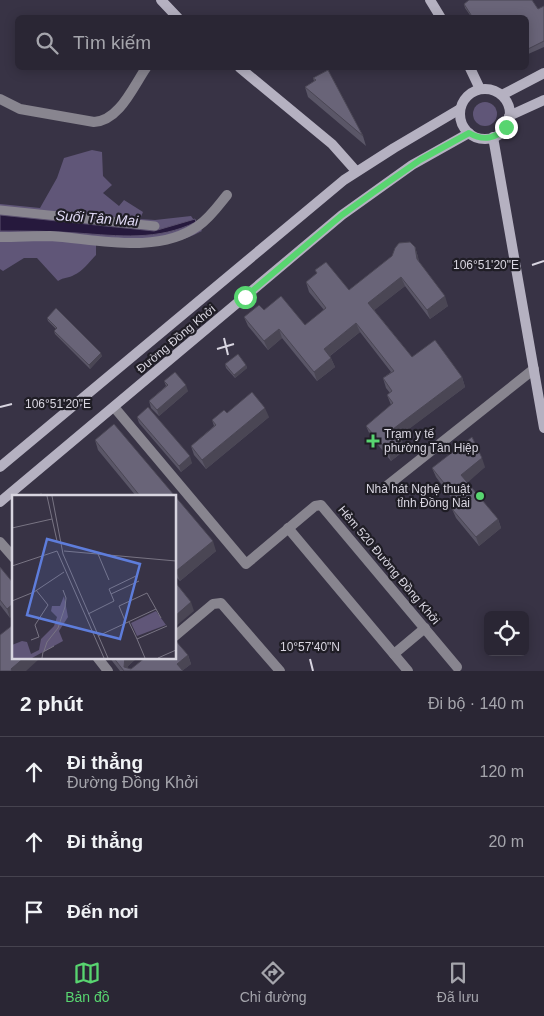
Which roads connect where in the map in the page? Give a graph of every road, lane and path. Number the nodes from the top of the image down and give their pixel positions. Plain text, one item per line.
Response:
1 (161, 0) edge
2 (430, 0) edge
3 (175, 15) edge
4 (439, 15) edge
5 (145, 70) edge
6 (242, 70) edge
7 (471, 70) edge
8 (544, 73) edge
9 (480, 89) junction
10 (502, 95) junction
11 (0, 99) edge
12 (544, 100) edge
13 (460, 109) junction
14 (509, 116) junction
15 (469, 133) junction
16 (493, 137) junction
17 (356, 172) junction
18 (227, 195) dead end
19 (0, 210) edge
20 (155, 226) dead end
21 (0, 236) edge
22 (534, 369) junction
23 (541, 392) edge
24 (114, 407) junction
25 (544, 428) edge
26 (0, 467) edge
27 (383, 489) dead end
28 (0, 502) edge
29 (288, 528) junction
30 (0, 542) edge
31 (12, 556) edge
32 (425, 628) junction
33 (176, 635) edge
34 (394, 654) junction
35 (98, 658) edge
36 (457, 667) dead end
37 (108, 671) edge
38 (280, 671) edge
39 (408, 671) edge

1 - 3 main road
2 - 4 main road
5 - 11 street
6 - 17 main road
7 - 9 main road
8 - 10 main road
9 - 10 main road
9 - 13 main road
10 - 14 main road
12 - 14 main road
13 - 15 main road
13 - 17 main road, Đường Đồng Khởi
14 - 16 main road
15 - 16 main road
15 - 24 main road, Đường Đồng Khởi
16 - 22 main road
17 - 26 main road, Đường Đồng Khởi
18 - 21 street
19 - 20 lane
22 - 23 main road
22 - 27 street
23 - 25 main road
24 - 28 main road, Đường Đồng Khởi
24 - 29 street, Hẻm 520 Đường Đồng Khởi
29 - 32 street, Hẻm 520 Đường Đồng Khởi
29 - 34 street
30 - 31 street
32 - 34 street
32 - 36 street, Hẻm 520 Đường Đồng Khởi
33 - 38 street
34 - 39 street
35 - 37 street

